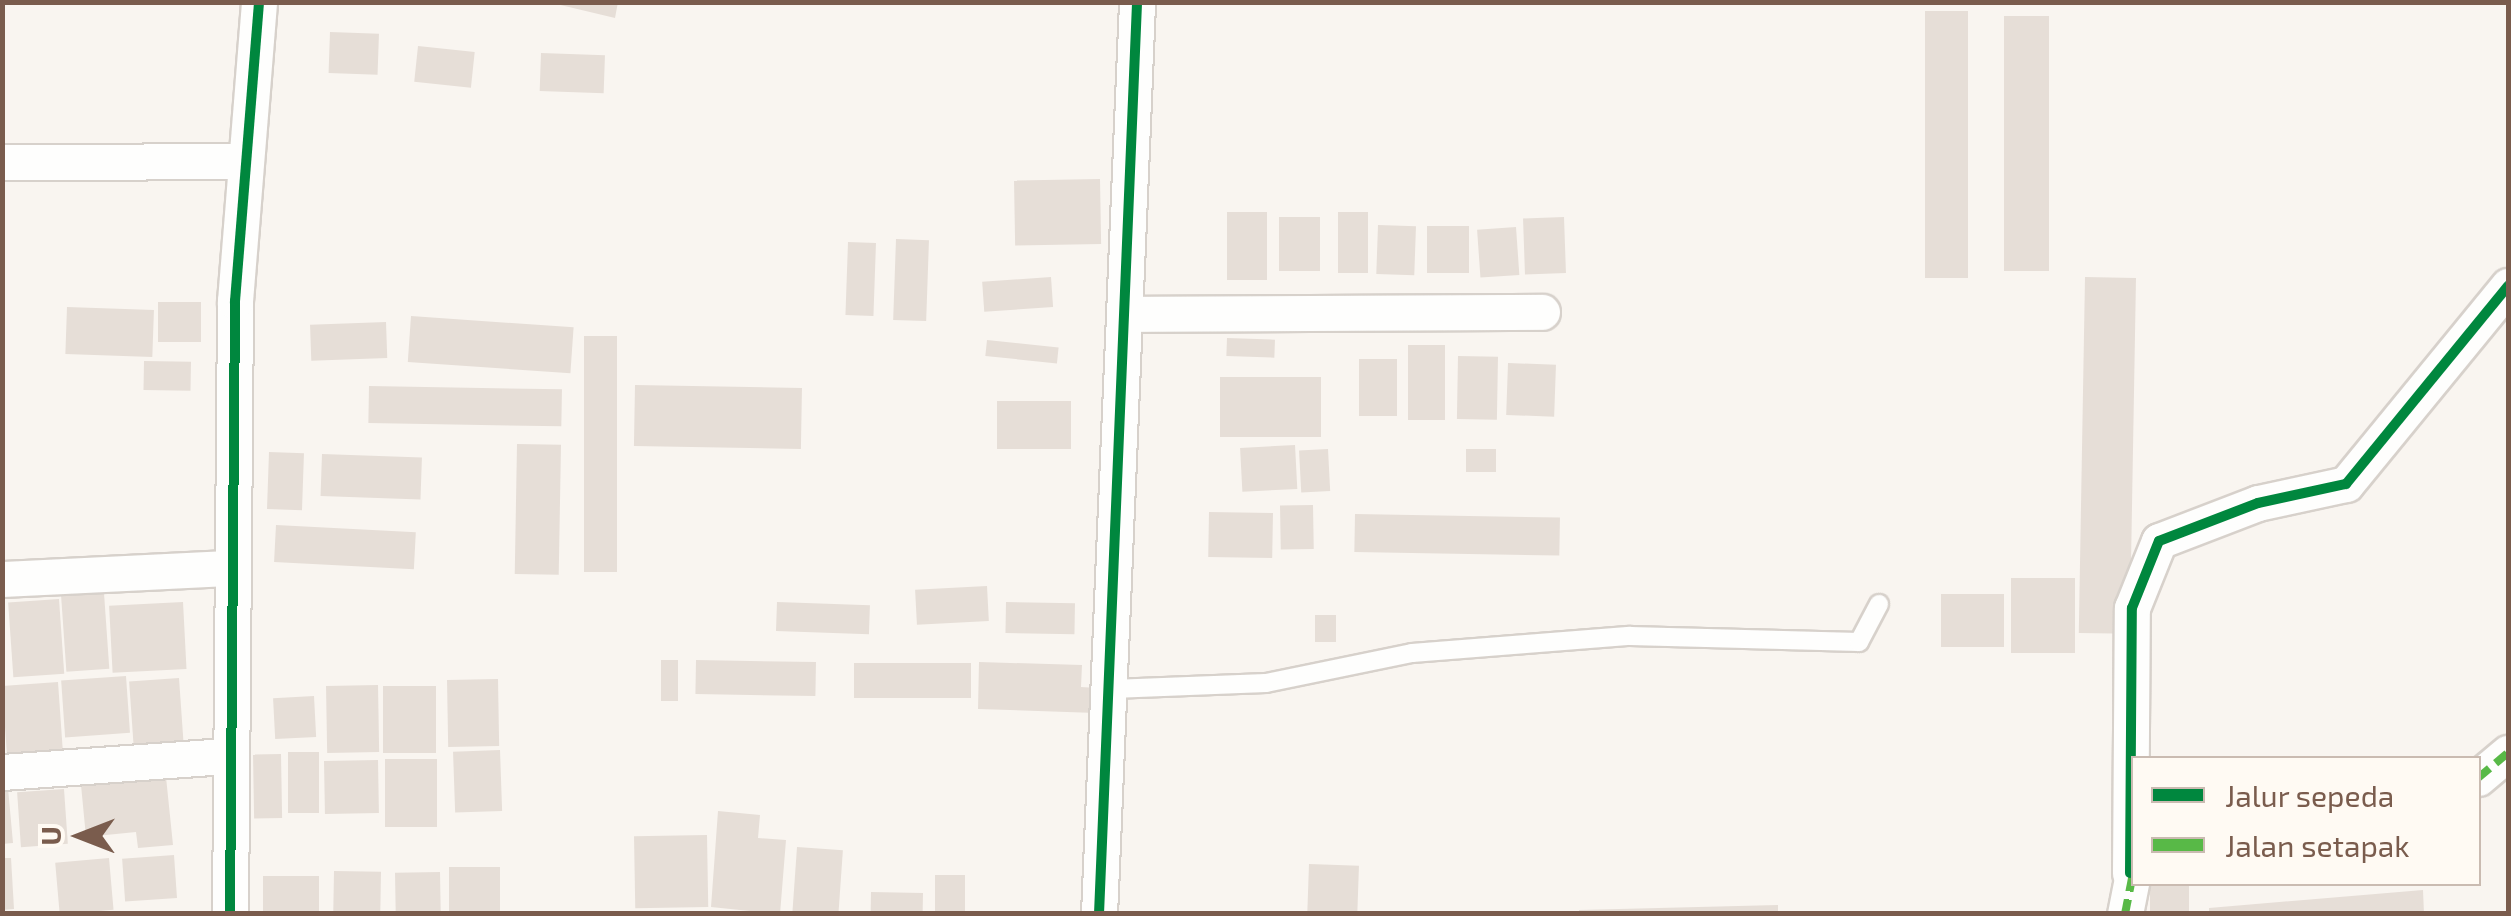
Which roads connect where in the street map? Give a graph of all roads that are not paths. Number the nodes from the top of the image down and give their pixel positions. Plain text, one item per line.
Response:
1 (259, 2) edge
2 (1137, 2) edge
3 (244, 161) junction
4 (2, 162) edge
5 (2508, 286) edge
6 (1542, 312) dead end
7 (1127, 314) junction
8 (231, 568) junction
9 (2, 579) edge
10 (1878, 604) dead end
11 (1112, 690) junction
12 (2508, 753) edge
13 (227, 756) junction
14 (2132, 756) edge
15 (2, 772) edge
16 (2481, 776) edge
17 (2131, 876) edge
18 (230, 914) edge
19 (1098, 914) edge
20 (2125, 914) edge

1 - 3 street
2 - 7 street
3 - 4 street
3 - 8 street
5 - 14 street
6 - 7 street
7 - 11 street
8 - 9 street
8 - 13 street
10 - 11 lane
11 - 19 street
12 - 16 street
13 - 15 street
13 - 18 street
17 - 20 street

